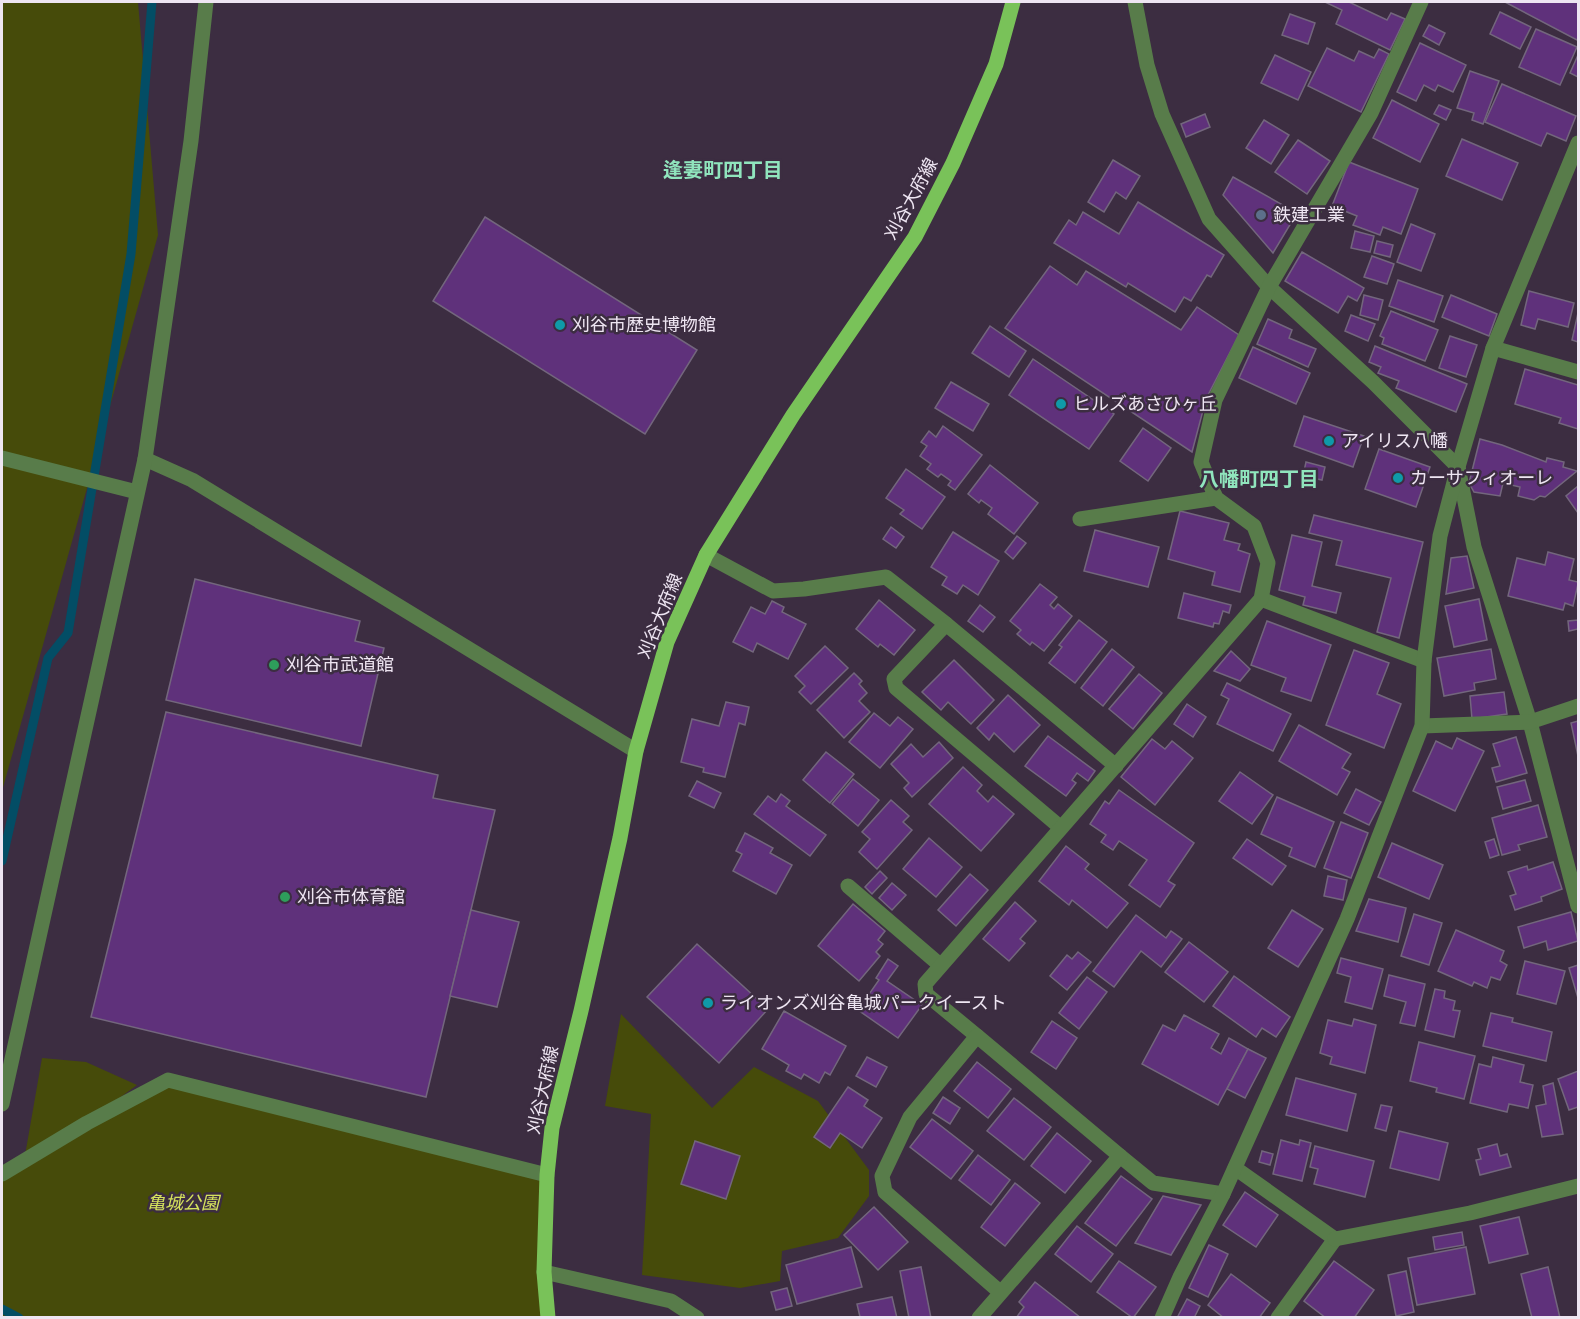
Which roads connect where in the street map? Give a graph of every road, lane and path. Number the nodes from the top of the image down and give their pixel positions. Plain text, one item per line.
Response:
1 (206, 2) edge
2 (1013, 2) edge
3 (1136, 2) edge
4 (1422, 2) edge
5 (1578, 143) edge
6 (1269, 286) junction
7 (1493, 348) junction
8 (1578, 372) edge
9 (2, 458) edge
10 (145, 459) junction
11 (1458, 467) junction
12 (137, 492) junction
13 (1216, 498) junction
14 (1080, 519) dead end
15 (706, 555) junction
16 (1261, 599) junction
17 (946, 624) junction
18 (1424, 661) junction
19 (1578, 706) edge
20 (1530, 722) junction
21 (1422, 726) junction
22 (636, 751) junction
23 (1116, 766) junction
24 (1060, 827) junction
25 (848, 886) dead end
26 (1578, 906) edge
27 (940, 965) junction
28 (976, 1036) junction
29 (2, 1104) edge
30 (1120, 1156) junction
31 (1235, 1168) junction
32 (2, 1174) edge
33 (547, 1175) junction
34 (1578, 1186) edge
35 (1223, 1194) junction
36 (1335, 1239) junction
37 (544, 1272) junction
38 (1000, 1292) junction
39 (548, 1317) edge
40 (697, 1317) edge
41 (979, 1317) edge
42 (1162, 1317) edge
43 (1278, 1317) edge

1 - 10 street
2 - 15 main road, 刈谷大府線
3 - 6 street
4 - 6 street
5 - 7 street
6 - 11 street
6 - 13 street
7 - 8 street
7 - 11 street
9 - 12 street
10 - 12 street
10 - 22 street
11 - 18 street
11 - 20 street
12 - 29 street
13 - 14 street
13 - 16 street
15 - 17 street
15 - 22 main road, 刈谷大府線
16 - 18 street
16 - 23 street
17 - 23 street
17 - 24 street
18 - 21 street
19 - 20 street
20 - 21 street
20 - 26 street
21 - 31 street
22 - 33 main road, 刈谷大府線
23 - 24 street
24 - 27 street
25 - 27 street
27 - 28 street
28 - 30 street
28 - 38 street
30 - 35 street
30 - 38 street
31 - 35 street
31 - 36 street
32 - 33 street
33 - 37 main road, 刈谷大府線
34 - 36 street
35 - 42 street
36 - 43 street
37 - 39 main road, 刈谷大府線
37 - 40 street
38 - 41 street

